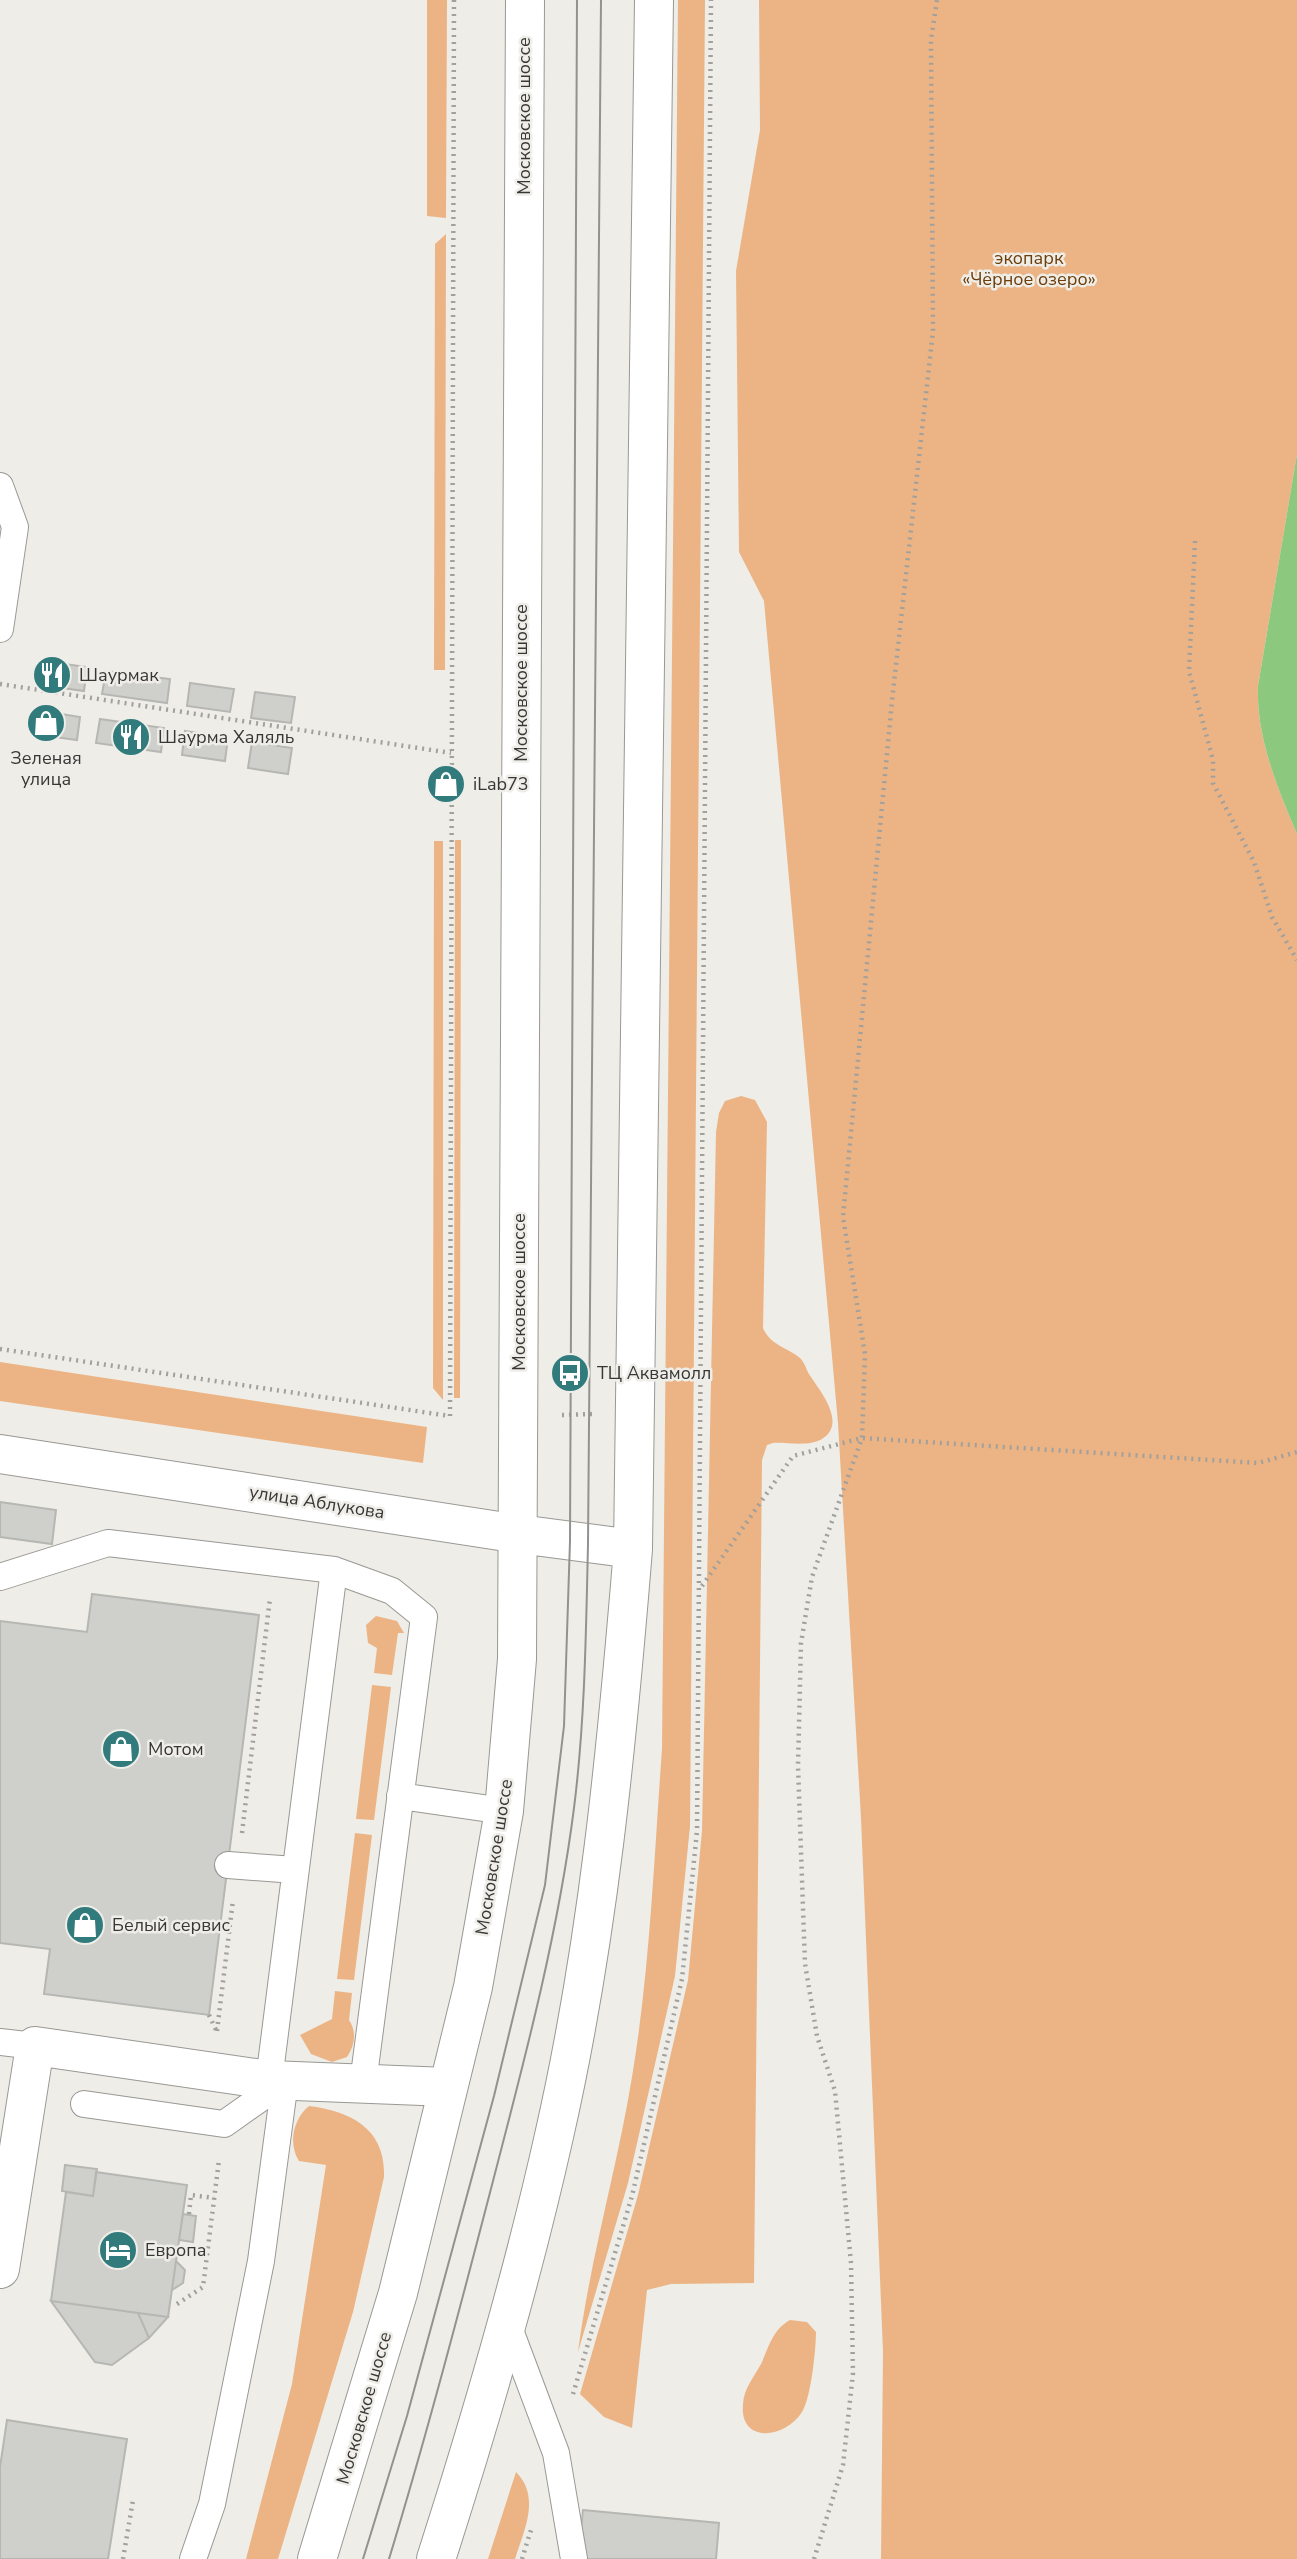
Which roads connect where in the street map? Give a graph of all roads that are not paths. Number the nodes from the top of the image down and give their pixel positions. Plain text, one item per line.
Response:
1 (525, 0) edge
2 (654, 0) edge
3 (0, 486) edge
4 (8, 525) edge
5 (0, 629) edge
6 (0, 1454) edge
7 (519, 1534) junction
8 (633, 1549) junction
9 (334, 1570) junction
10 (0, 1577) edge
11 (400, 1796) junction
12 (504, 1811) junction
13 (228, 1865) dead end
14 (295, 1870) junction
15 (17, 2044) edge
16 (277, 2080) junction
17 (363, 2083) junction
18 (448, 2087) junction
19 (84, 2104) dead end
20 (0, 2269) edge
21 (508, 2325) junction
22 (193, 2559) edge
23 (317, 2559) edge
24 (436, 2559) edge
25 (574, 2559) edge

1 - 7 main road, Московское шоссе
2 - 8 main road
3 - 4 lane
4 - 5 lane
6 - 7 main road, улица Аблукова
7 - 8 main road, улица Аблукова
7 - 12 main road, Московское шоссе
8 - 21 main road
9 - 10 lane
9 - 11 lane
9 - 14 lane
11 - 12 lane
11 - 17 lane
12 - 18 main road, Московское шоссе
13 - 14 lane
14 - 16 lane
15 - 16 main road
15 - 20 main road
16 - 17 main road
16 - 19 lane
16 - 22 lane
17 - 18 main road
18 - 23 main road, Московское шоссе
21 - 24 main road
21 - 25 lane

